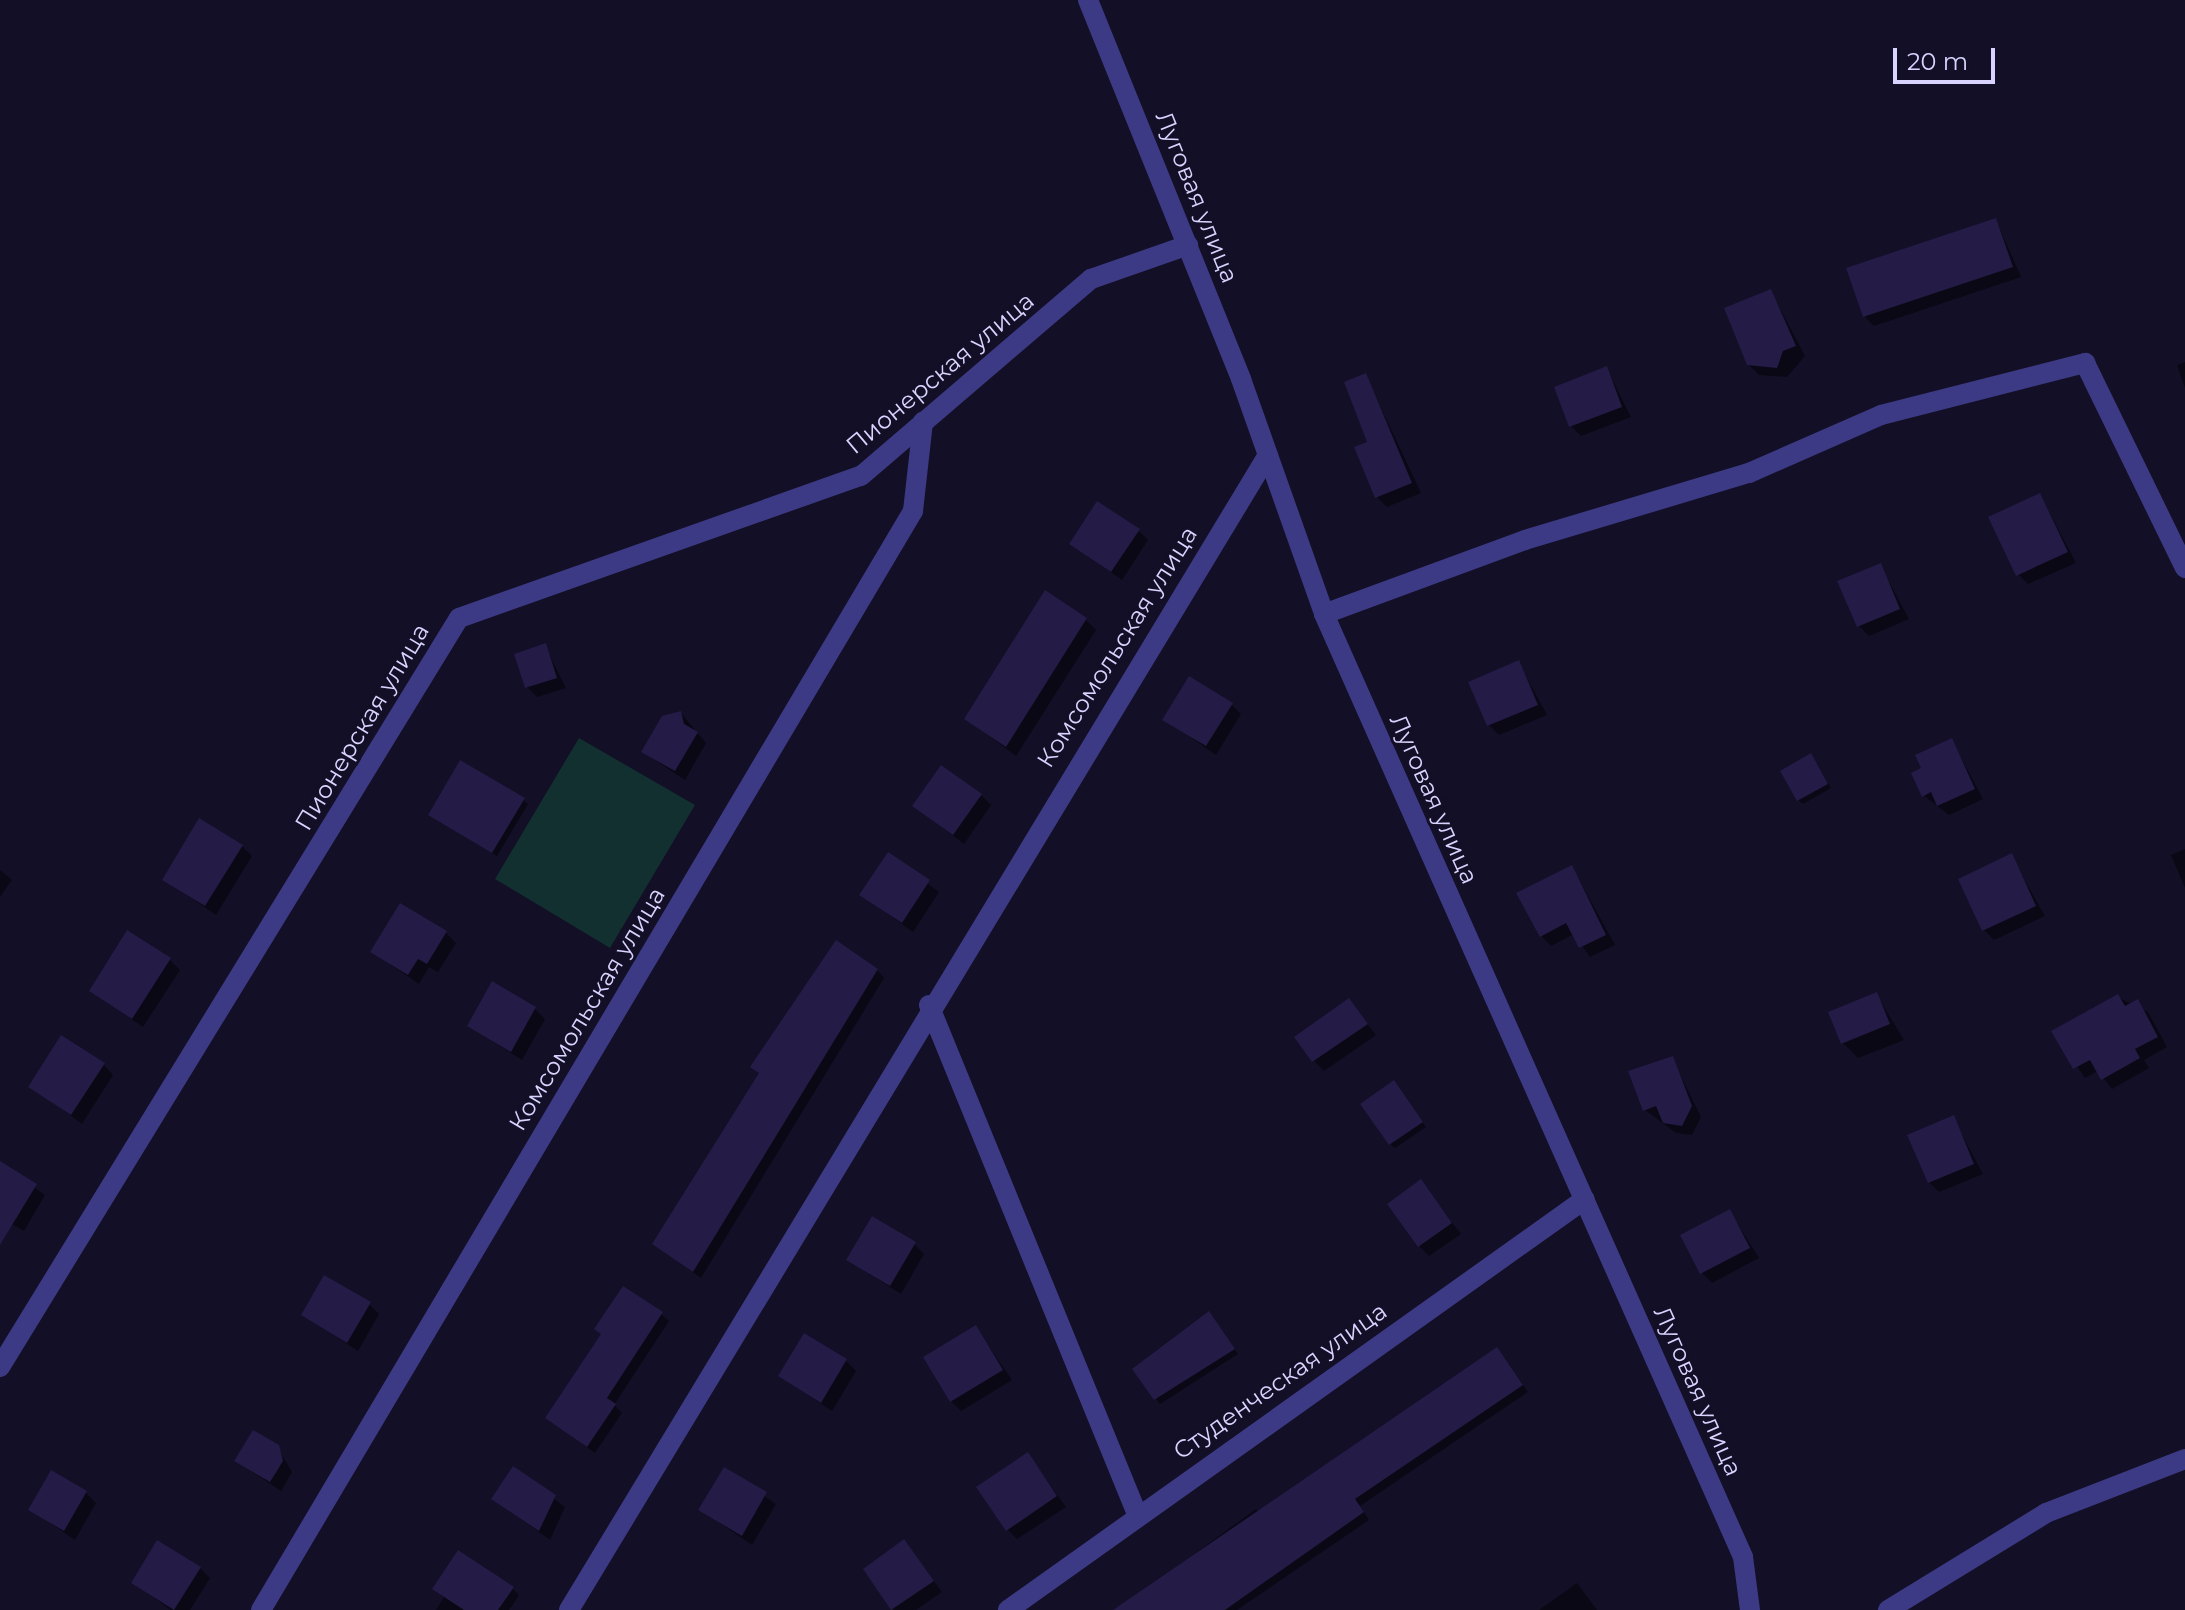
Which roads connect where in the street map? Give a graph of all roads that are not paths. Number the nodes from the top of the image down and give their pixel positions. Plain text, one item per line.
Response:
1 (1088, 0) edge
2 (1188, 245) junction
3 (923, 422) junction
4 (1268, 455) junction
5 (2185, 568) edge
6 (1324, 614) junction
7 (929, 1005) junction
8 (1585, 1199) junction
9 (0, 1367) edge
10 (2185, 1459) edge
11 (1137, 1514) junction
12 (261, 1610) edge
13 (569, 1610) edge
14 (1008, 1610) edge
15 (1750, 1610) edge
16 (1888, 1610) edge

1 - 2 street, Луговая улица
2 - 3 street, Пионерская улица
2 - 4 street, Луговая улица
3 - 9 street, Пионерская улица
3 - 12 street, Комсомольская улица
4 - 6 street, Луговая улица
4 - 7 street, Комсомольская улица
5 - 6 street
6 - 8 street, Луговая улица
7 - 11 street
7 - 13 street, Комсомольская улица
8 - 11 street, Студенческая улица
8 - 15 street, Луговая улица
10 - 16 street
11 - 14 street, Студенческая улица

